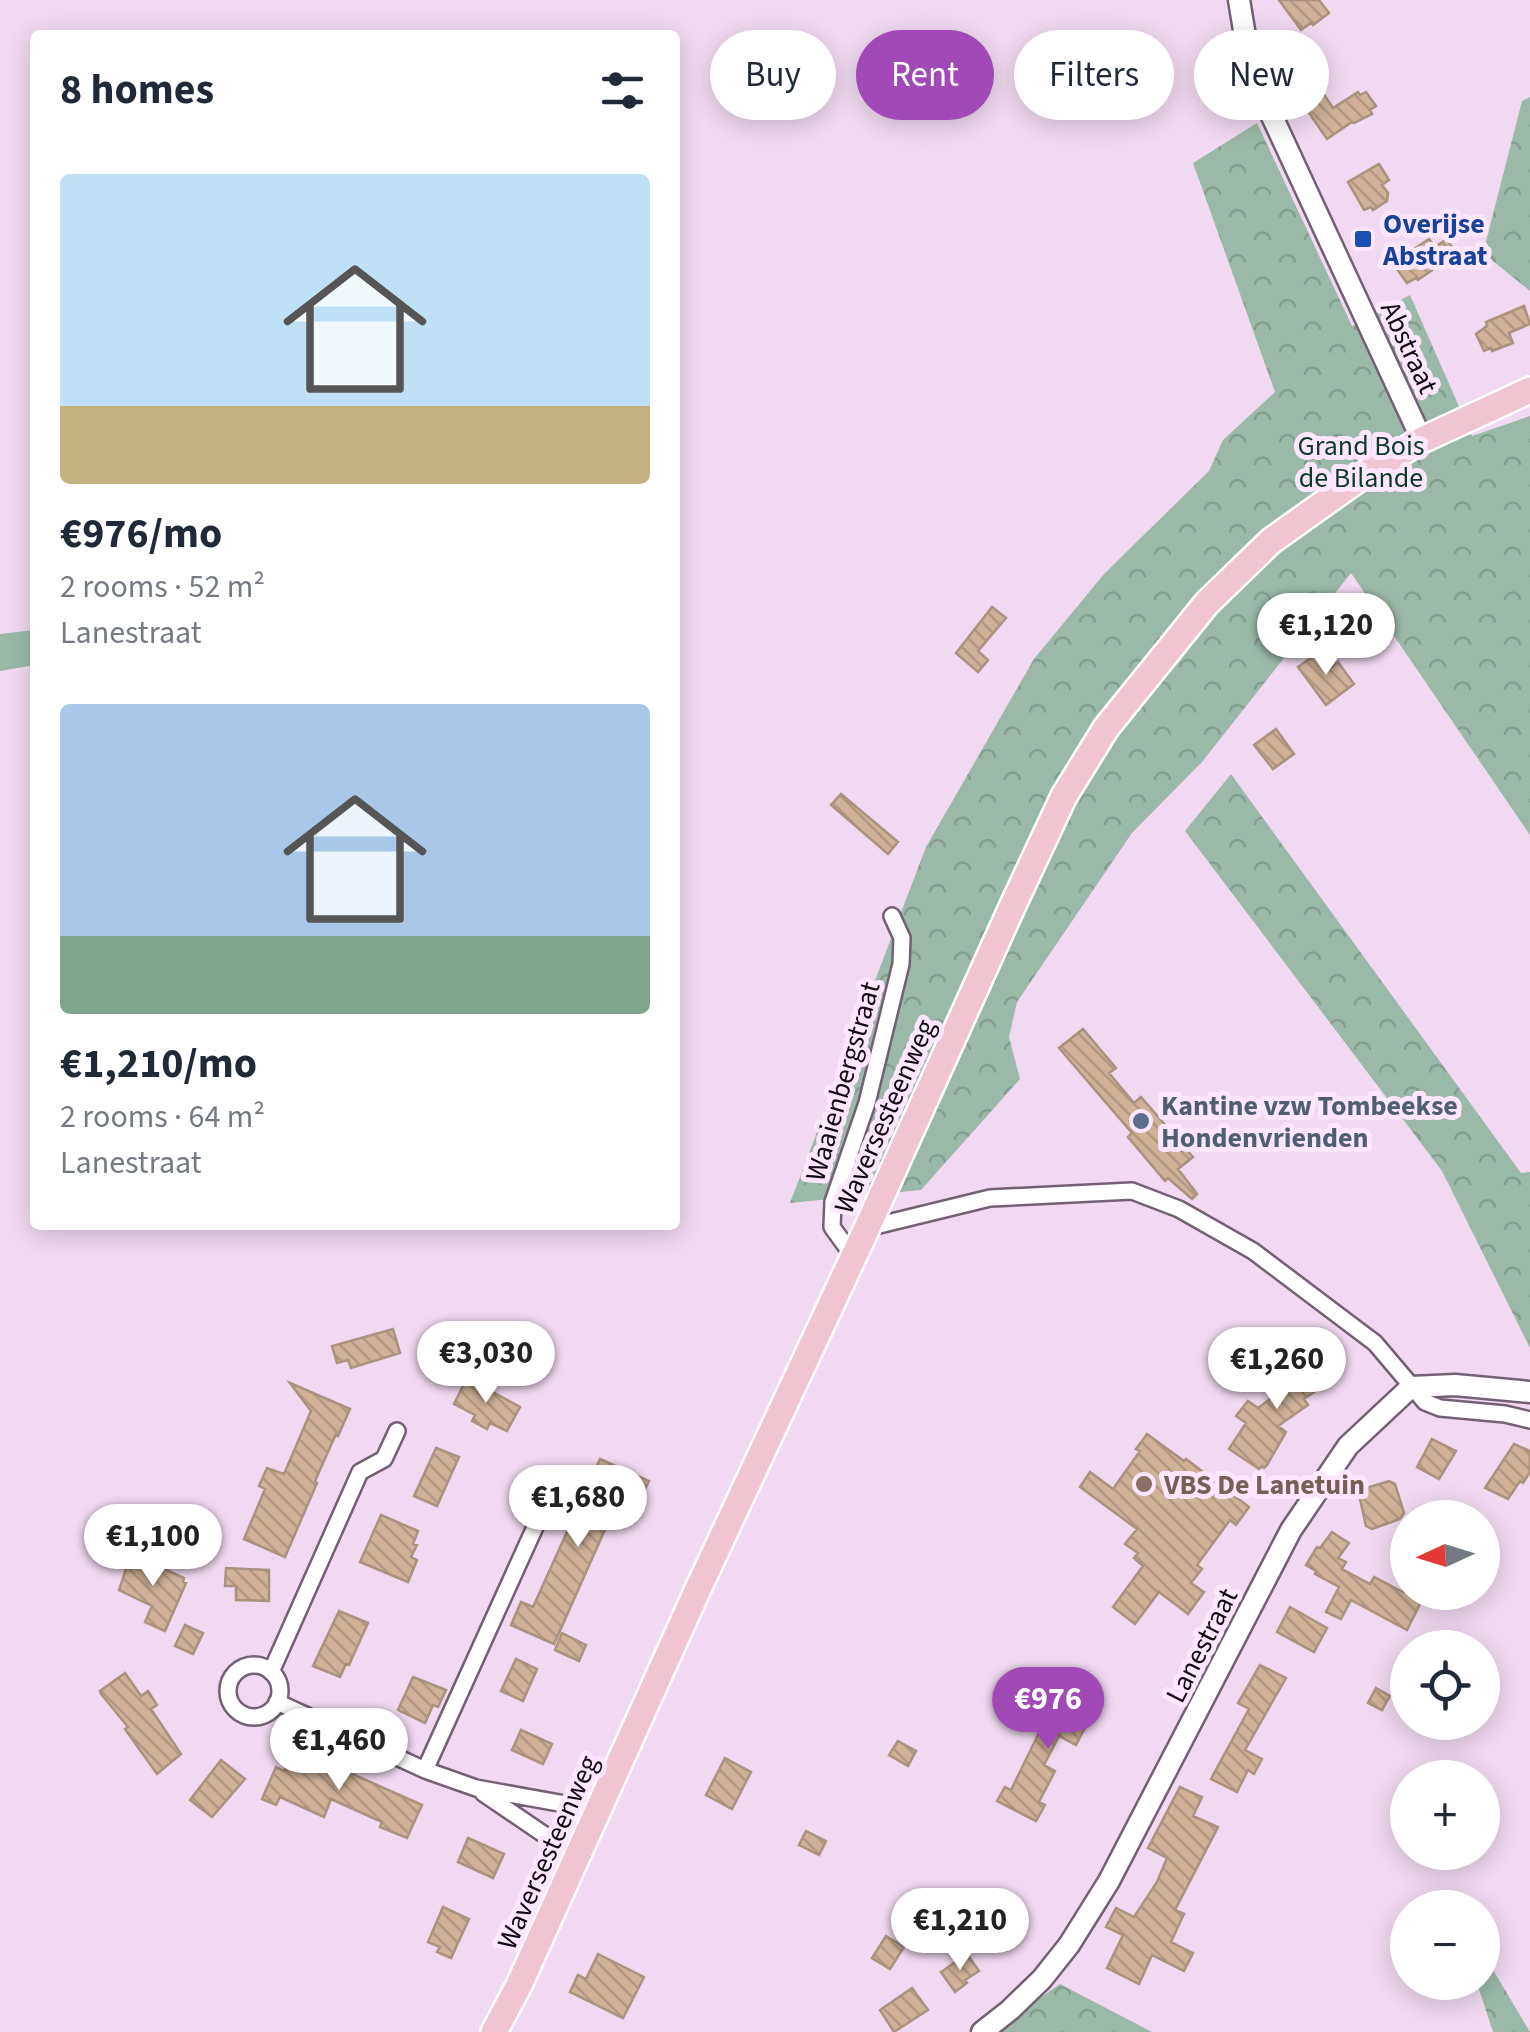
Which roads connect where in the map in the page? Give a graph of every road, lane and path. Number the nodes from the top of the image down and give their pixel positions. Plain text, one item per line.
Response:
1 (1239, 0) edge
2 (1530, 390) edge
3 (1422, 440) junction
4 (892, 916) dead end
5 (867, 1228) junction
6 (853, 1256) junction
7 (1411, 1387) junction
8 (1530, 1392) edge
9 (1530, 1420) edge
10 (396, 1430) dead end
11 (555, 1483) dead end
12 (271, 1672) junction
13 (278, 1702) junction
14 (425, 1770) junction
15 (476, 1788) junction
16 (598, 1810) junction
17 (578, 1857) junction
18 (494, 2032) edge
19 (982, 2032) edge

1 - 3 street, Abstraat
2 - 3 main road, Waversesteenweg
3 - 5 main road, Waversesteenweg
4 - 6 street, Waaienbergstraat
5 - 6 main road, Waversesteenweg
5 - 7 street
6 - 16 main road, Waversesteenweg
7 - 8 street
7 - 9 street
7 - 19 street, Lanestraat
10 - 12 street
11 - 14 street
12 - 13 street
12 - 13 street
13 - 14 street
14 - 15 street
15 - 16 street
15 - 17 street
16 - 17 main road, Waversesteenweg
17 - 18 main road, Waversesteenweg

